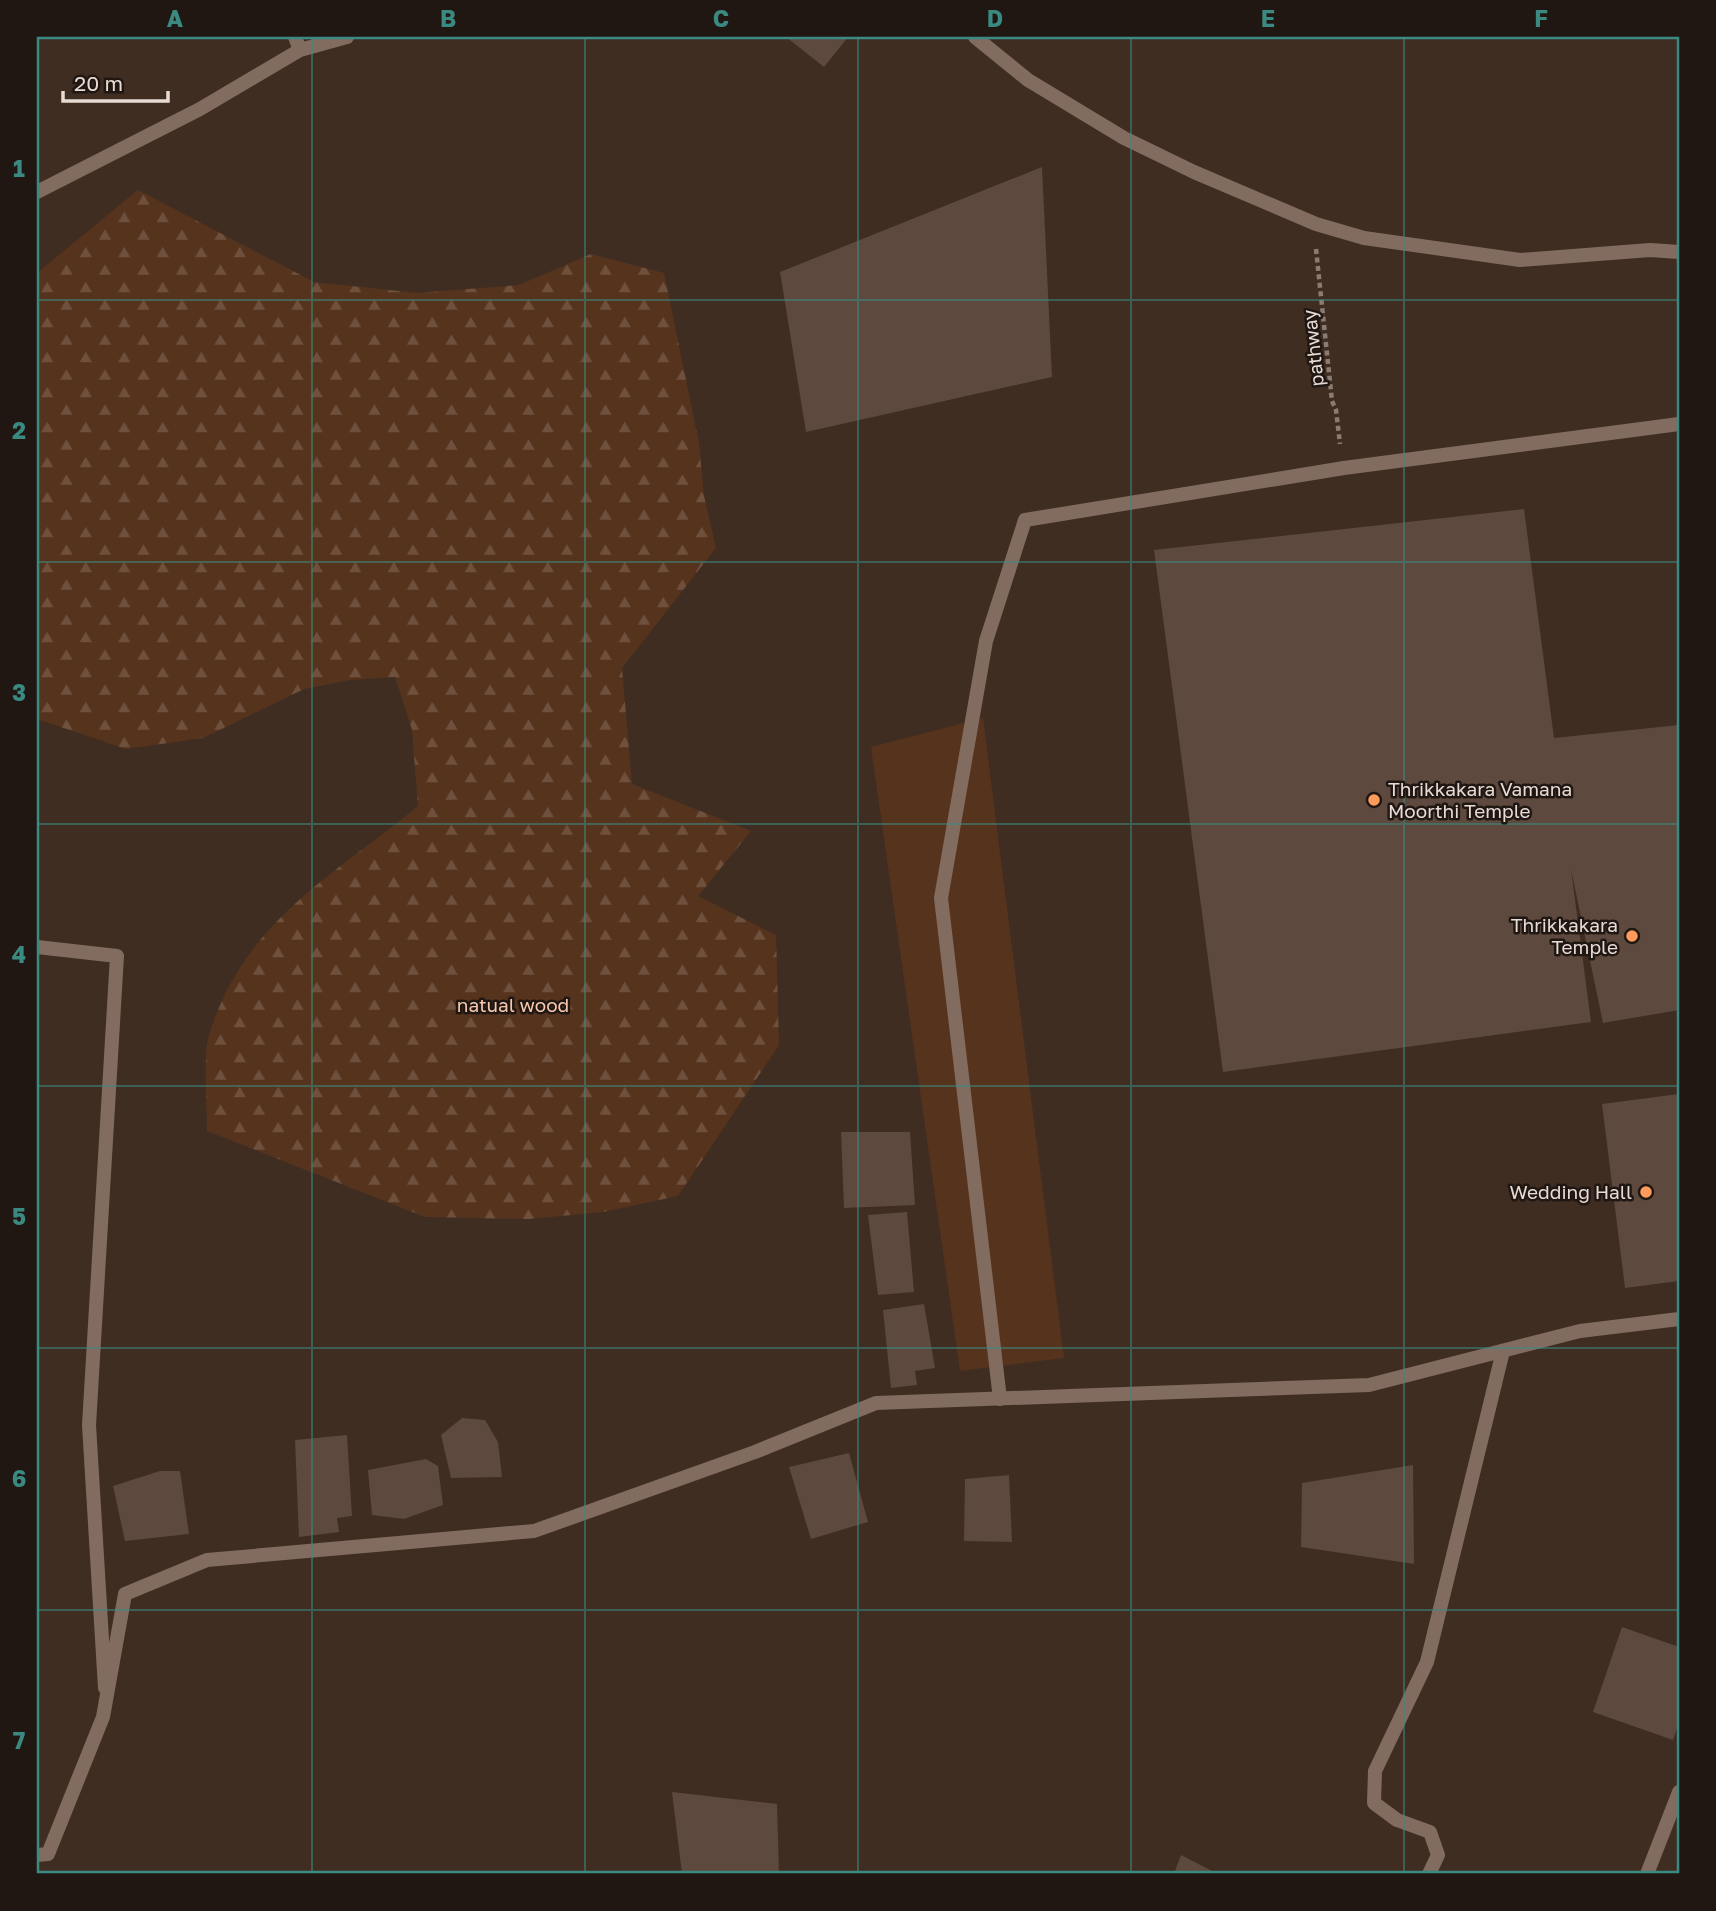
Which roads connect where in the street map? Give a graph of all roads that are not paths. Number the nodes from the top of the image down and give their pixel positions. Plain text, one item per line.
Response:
1 (347, 37) edge
2 (975, 37) edge
3 (298, 43) edge
4 (37, 192) edge
5 (1679, 252) edge
6 (1679, 424) edge
7 (37, 947) edge
8 (1679, 1319) edge
9 (1503, 1351) junction
10 (1000, 1399) junction
11 (106, 1700) junction
12 (1679, 1792) edge
13 (37, 1855) edge
14 (1429, 1874) edge
15 (1647, 1874) edge

1 - 3 street
2 - 5 street
3 - 4 street
6 - 10 street
7 - 11 street
8 - 9 street
9 - 10 street
9 - 14 street
10 - 11 street
11 - 13 street
12 - 15 street

